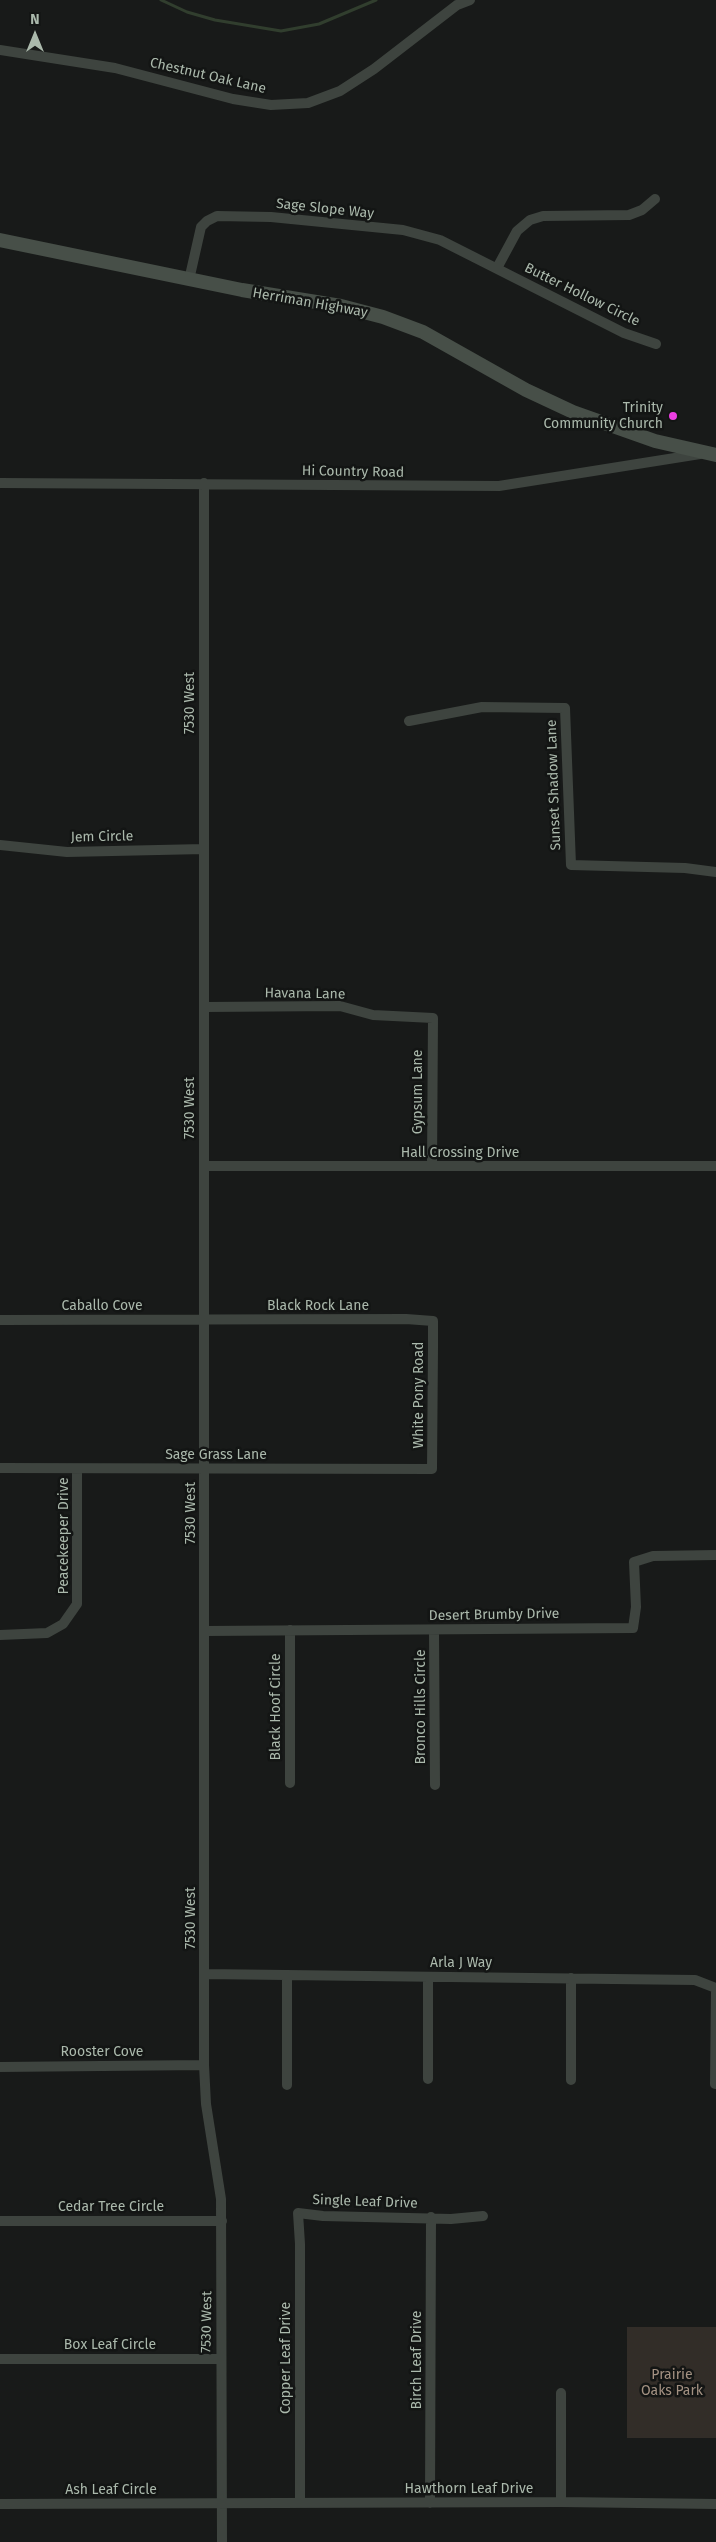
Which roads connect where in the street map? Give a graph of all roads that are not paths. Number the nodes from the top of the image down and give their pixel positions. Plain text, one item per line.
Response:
1 (470, 0) edge
2 (0, 50) edge
3 (655, 199) dead end
4 (0, 240) edge
5 (497, 268) junction
6 (189, 280) junction
7 (656, 344) dead end
8 (710, 454) edge
9 (0, 483) edge
10 (204, 483) junction
11 (409, 721) dead end
12 (0, 845) edge
13 (204, 849) junction
14 (716, 872) edge
15 (205, 1007) junction
16 (433, 1018) joint
17 (204, 1166) junction
18 (432, 1166) junction
19 (716, 1166) edge
20 (0, 1320) edge
21 (204, 1320) junction
22 (433, 1321) joint
23 (0, 1468) edge
24 (77, 1468) junction
25 (205, 1469) junction
26 (432, 1469) joint
27 (716, 1556) edge
28 (290, 1630) junction
29 (434, 1630) junction
30 (205, 1631) junction
31 (0, 1635) edge
32 (290, 1784) dead end
33 (435, 1785) dead end
34 (204, 1974) junction
35 (287, 1976) junction
36 (428, 1977) junction
37 (572, 1978) junction
38 (716, 1988) edge
39 (204, 2065) junction
40 (0, 2067) edge
41 (428, 2079) dead end
42 (571, 2080) dead end
43 (715, 2084) dead end
44 (287, 2085) dead end
45 (298, 2213) joint
46 (483, 2216) dead end
47 (431, 2217) junction
48 (0, 2221) edge
49 (222, 2221) junction
50 (0, 2359) edge
51 (220, 2359) junction
52 (561, 2393) dead end
53 (430, 2502) junction
54 (561, 2502) junction
55 (221, 2503) junction
56 (300, 2503) junction
57 (0, 2504) edge
58 (716, 2504) edge
59 (222, 2542) edge

1 - 2 street, Chestnut Oak Lane
3 - 5 street
4 - 6 main road, Herriman Highway
5 - 6 street, Sage Slope Way
5 - 7 street, Butter Hollow Circle
6 - 8 main road, Herriman Highway
8 - 10 street, Hi Country Road
9 - 10 street, Hi Country Road
10 - 13 street, 7530 West
11 - 14 street, Sunset Shadow Lane
12 - 13 street, Jem Circle
13 - 15 street, 7530 West
15 - 16 street, Havana Lane
15 - 17 street, 7530 West
16 - 18 street, Gypsum Lane
17 - 18 street, Hall Crossing Drive
17 - 21 street, 7530 West
18 - 19 street, Hall Crossing Drive
20 - 21 street, Caballo Cove
21 - 22 street, Black Rock Lane
21 - 25 street, 7530 West
22 - 26 street, White Pony Road
23 - 24 street, Sage Grass Lane
24 - 25 street, Sage Grass Lane
24 - 31 street, Peacekeeper Drive
25 - 26 street, Sage Grass Lane
25 - 30 street, 7530 West
27 - 29 street, Desert Brumby Drive
28 - 29 street, Desert Brumby Drive
28 - 30 street, Desert Brumby Drive
28 - 32 street, Black Hoof Circle
29 - 33 street, Bronco Hills Circle
30 - 34 street, 7530 West
34 - 35 street, Arla J Way
34 - 39 street, 7530 West
35 - 36 street, Arla J Way
35 - 44 street
36 - 37 street, Arla J Way
36 - 41 street
37 - 38 street, Arla J Way
37 - 42 street
38 - 43 street
39 - 40 street, Rooster Cove
39 - 49 street, 7530 West
45 - 47 street, Single Leaf Drive
45 - 56 street, Copper Leaf Drive
46 - 47 street, Single Leaf Drive
47 - 53 street, Birch Leaf Drive
48 - 49 street, Cedar Tree Circle
49 - 51 street, 7530 West
50 - 51 street, Box Leaf Circle
51 - 55 street, 7530 West
52 - 54 street
53 - 54 street, Hawthorn Leaf Drive
53 - 56 street, Hawthorn Leaf Drive
54 - 58 street, Hawthorn Leaf Drive
55 - 56 street, Hawthorn Leaf Drive
55 - 57 street, Ash Leaf Circle
55 - 59 street, 7530 West

